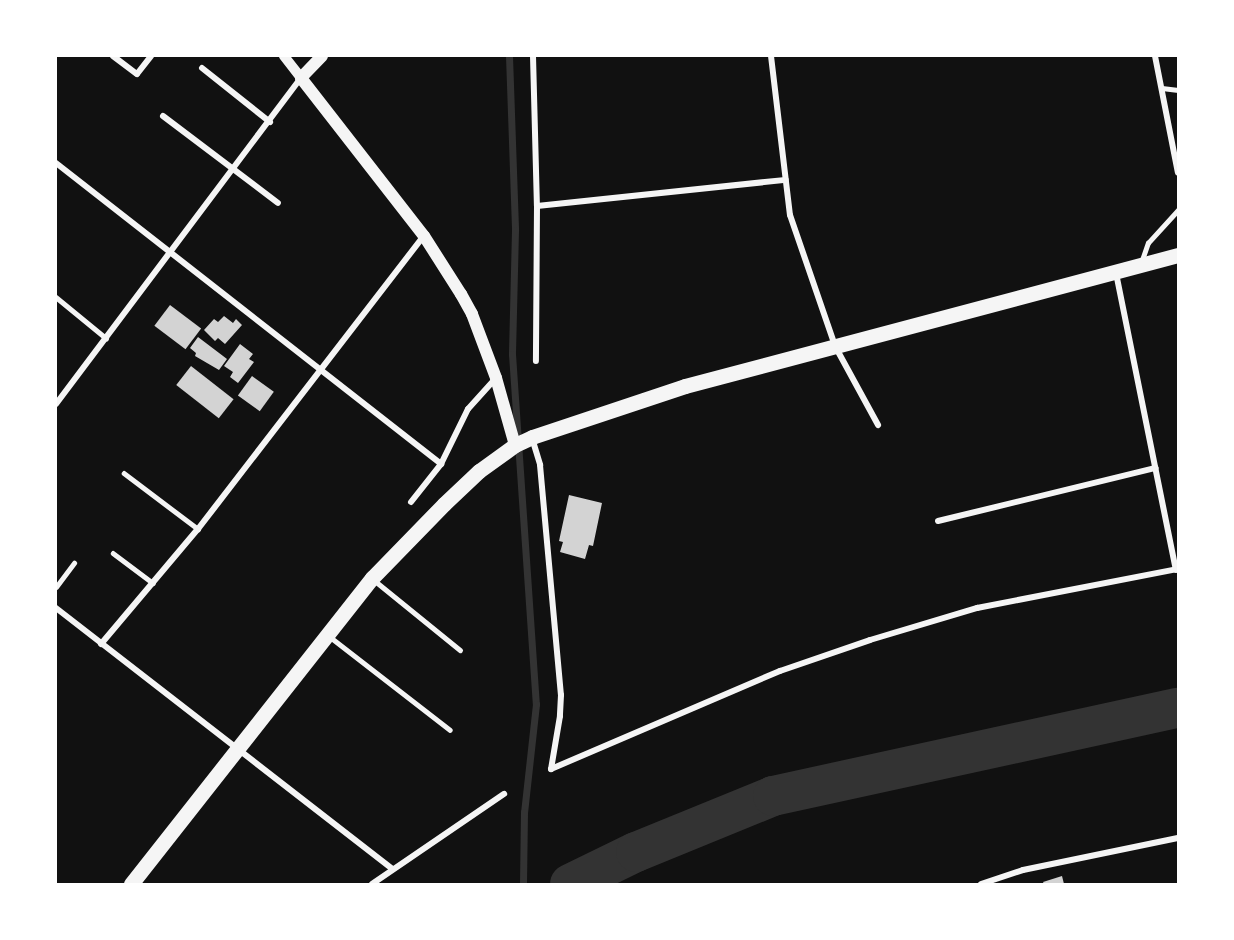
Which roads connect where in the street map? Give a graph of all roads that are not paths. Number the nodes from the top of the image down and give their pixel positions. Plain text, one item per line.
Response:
1 (113, 56) edge
2 (151, 56) edge
3 (284, 56) edge
4 (322, 56) edge
5 (533, 56) edge
6 (771, 56) edge
7 (1155, 56) edge
8 (202, 68) dead end
9 (301, 78) junction
10 (1162, 88) junction
11 (1179, 90) edge
12 (163, 116) dead end
13 (270, 122) junction
14 (1170, 132) junction
15 (1179, 132) edge
16 (56, 163) edge
17 (234, 170) junction
18 (1179, 173) edge
19 (786, 180) junction
20 (278, 203) dead end
21 (537, 206) junction
22 (1179, 210) edge
23 (424, 236) junction
24 (170, 254) junction
25 (1179, 255) edge
26 (1140, 265) junction
27 (1116, 271) junction
28 (56, 297) edge
29 (106, 338) junction
30 (835, 346) junction
31 (536, 361) dead end
32 (319, 370) junction
33 (496, 378) junction
34 (56, 404) edge
35 (878, 425) dead end
36 (532, 436) junction
37 (515, 445) junction
38 (441, 465) junction
39 (1156, 468) junction
40 (124, 473) dead end
41 (411, 502) dead end
42 (938, 521) dead end
43 (198, 529) junction
44 (113, 553) dead end
45 (74, 564) dead end
46 (1178, 569) edge
47 (372, 578) junction
48 (153, 583) junction
49 (56, 587) edge
50 (56, 608) edge
51 (327, 634) junction
52 (101, 644) junction
53 (460, 650) dead end
54 (450, 730) dead end
55 (238, 751) junction
56 (504, 794) dead end
57 (1179, 838) edge
58 (393, 869) junction
59 (131, 885) edge
60 (372, 885) edge
61 (981, 885) edge

1 - 2 street
3 - 9 street
4 - 9 main road
5 - 21 street
6 - 19 street
7 - 10 street
8 - 13 street
9 - 13 street
9 - 23 main road
10 - 11 lane
10 - 14 street
12 - 17 street
13 - 17 street
14 - 15 lane
14 - 18 street
16 - 24 street
17 - 20 street
17 - 24 street
19 - 21 street
19 - 30 street
21 - 31 street
22 - 26 lane
23 - 32 street
23 - 33 main road
24 - 29 street
24 - 32 street
25 - 26 main road
26 - 27 main road
27 - 30 main road
27 - 39 street
28 - 29 lane
29 - 34 street
30 - 35 street
30 - 36 main road
32 - 38 street
32 - 43 street
33 - 37 main road
33 - 38 street
36 - 37 main road
36 - 46 street
37 - 47 main road
38 - 41 street
39 - 42 street
39 - 46 street
40 - 43 lane
43 - 48 street
44 - 48 lane
45 - 49 lane
47 - 51 main road
47 - 53 lane
48 - 52 street
50 - 52 street
51 - 54 lane
51 - 55 main road
52 - 55 street
55 - 58 street
55 - 59 main road
56 - 58 street
57 - 61 street
58 - 60 street

